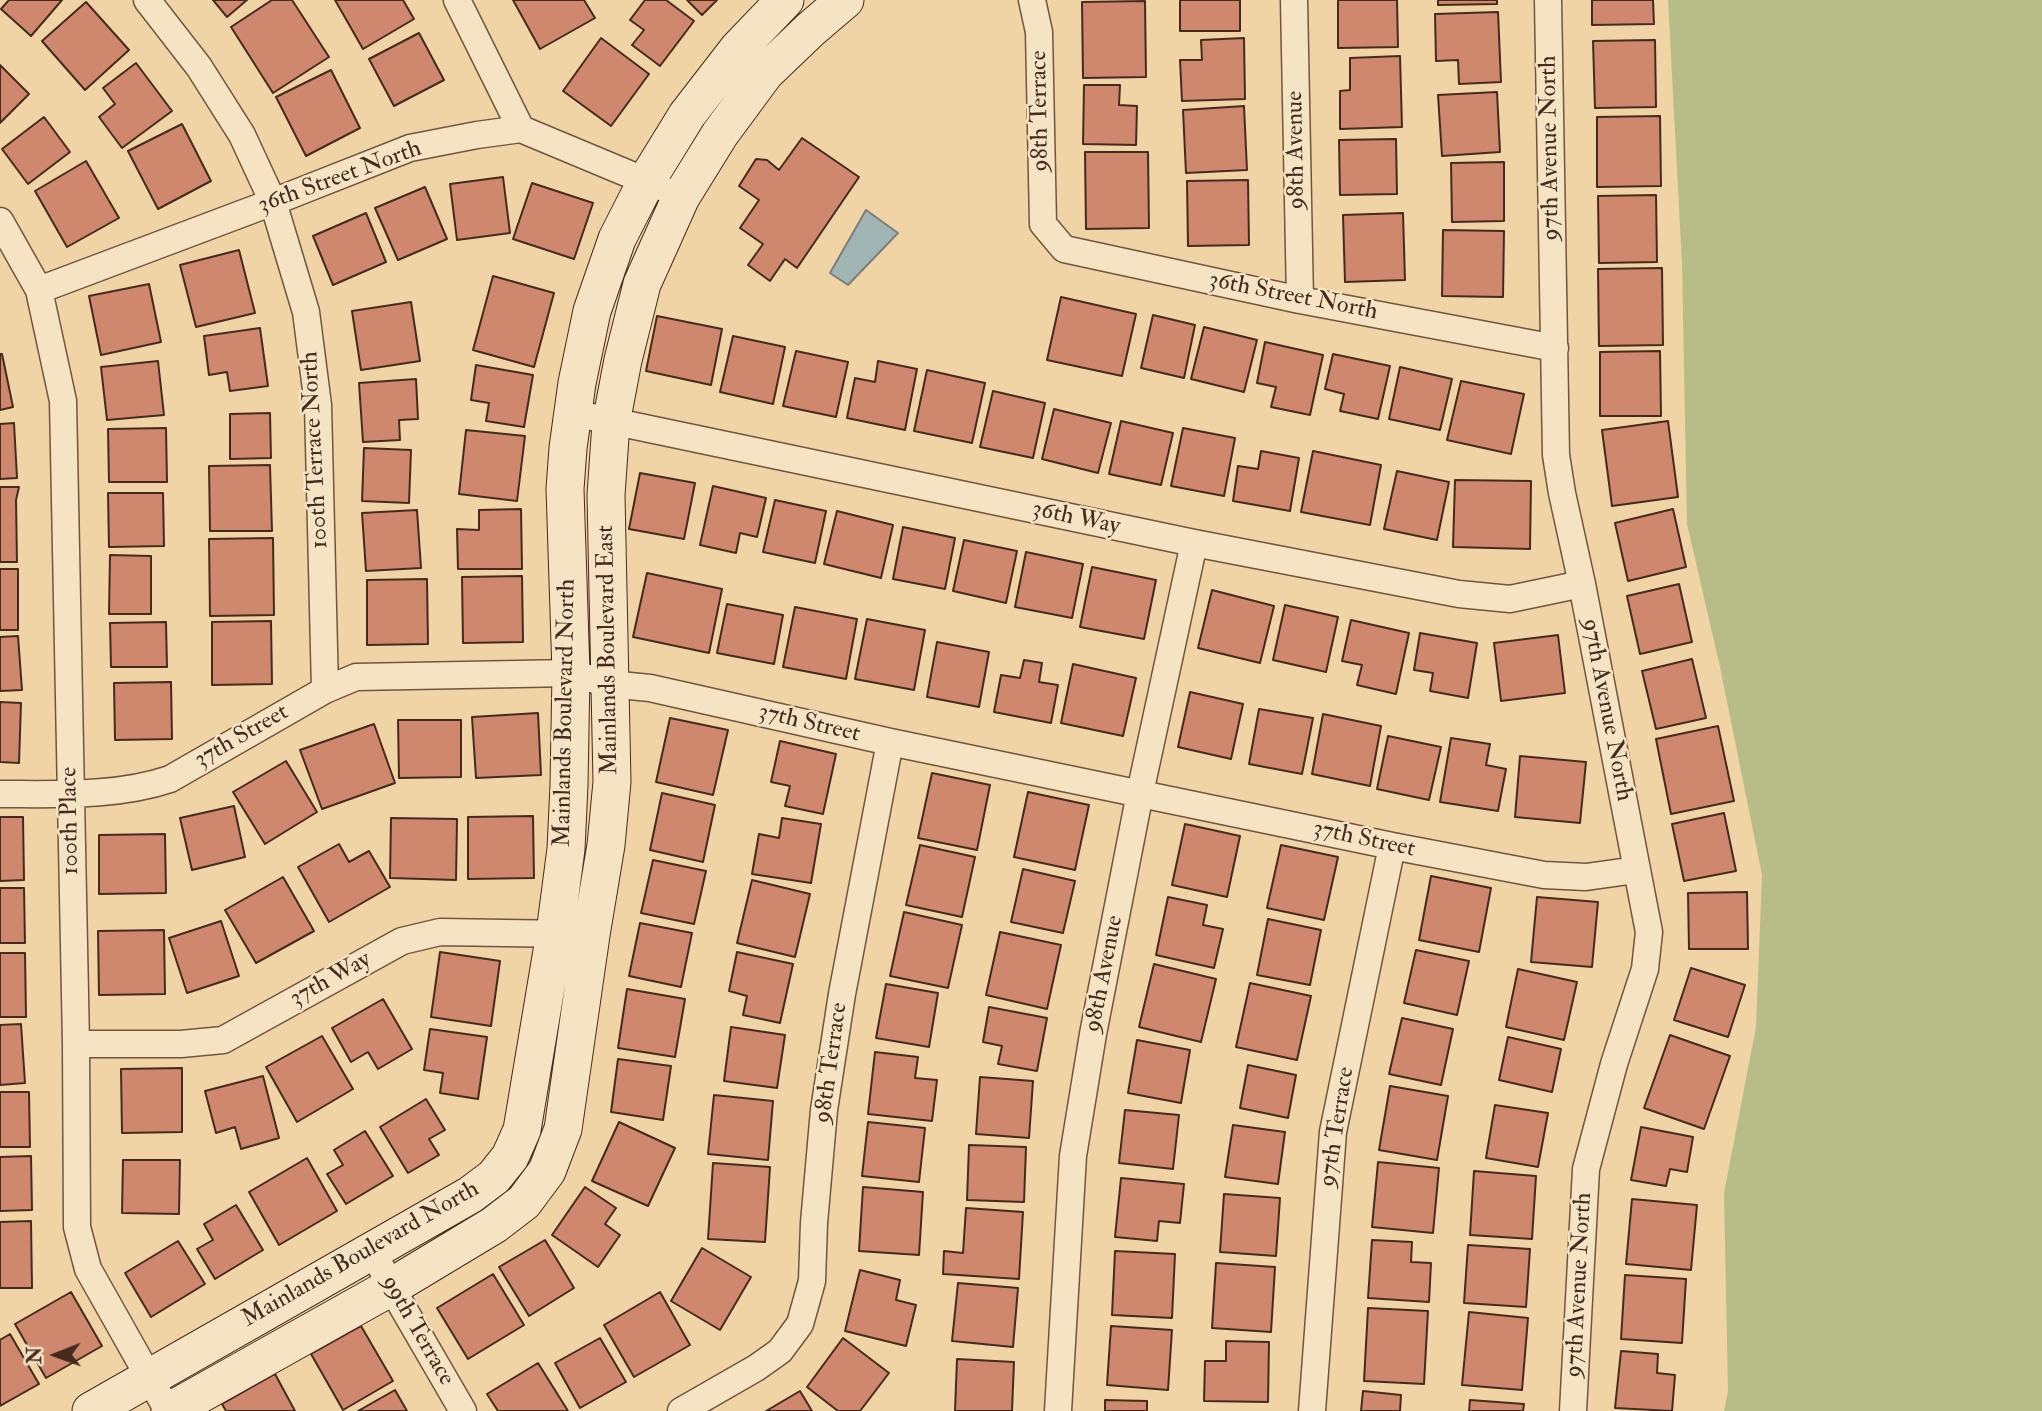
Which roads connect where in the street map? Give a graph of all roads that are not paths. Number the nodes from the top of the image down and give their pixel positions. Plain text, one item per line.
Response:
1 (147, 0) edge
2 (457, 0) edge
3 (785, 0) edge
4 (845, 0) edge
5 (1032, 0) edge
6 (1294, 0) edge
7 (1548, 0) edge
8 (521, 129) junction
9 (647, 180) junction
10 (681, 197) junction
11 (273, 202) junction
12 (0, 221) edge
13 (1043, 224) joint
14 (39, 290) junction
15 (1300, 300) junction
16 (1555, 348) junction
17 (573, 414) junction
18 (611, 423) junction
19 (1194, 543) junction
20 (1581, 584) junction
21 (571, 673) junction
22 (609, 684) junction
23 (325, 690) junction
24 (890, 742) junction
25 (71, 793) junction
26 (1140, 793) junction
27 (0, 794) edge
28 (1392, 846) junction
29 (1636, 870) junction
30 (555, 933) junction
31 (591, 935) junction
32 (76, 1044) junction
33 (373, 1251) junction
34 (391, 1287) junction
35 (150, 1377) junction
36 (91, 1411) edge
37 (169, 1411) edge
38 (463, 1411) edge
39 (681, 1411) edge
40 (1058, 1411) edge
41 (1312, 1411) edge
42 (1573, 1411) edge

1 - 11 street, 100th Terrace North
2 - 8 street
3 - 9 street, Mainlands Boulevard North
4 - 10 street, Mainlands Boulevard East
5 - 13 street, 98th Terrace
6 - 15 street, 98th Avenue
7 - 16 street, 97th Avenue North
8 - 9 street, 36th Street North
8 - 11 street, 36th Street North
9 - 10 street, 36th Street North
9 - 17 street, Mainlands Boulevard North
10 - 18 street, Mainlands Boulevard East
11 - 14 street, 36th Street North
11 - 23 street, 100th Terrace North
12 - 14 street, 100th Place
13 - 15 street, 36th Street North
14 - 25 street, 100th Place
15 - 16 street, 36th Street North
16 - 20 street, 97th Avenue North
17 - 18 street, 36th Way
17 - 21 street, Mainlands Boulevard North
18 - 19 street, 36th Way
18 - 22 street, Mainlands Boulevard East
19 - 20 street, 36th Way
19 - 26 street, 98th Avenue
20 - 29 street, 97th Avenue North
21 - 22 street, 37th Street
21 - 23 street, 37th Street
21 - 30 street, Mainlands Boulevard North
22 - 24 street, 37th Street
22 - 31 street, Mainlands Boulevard East
23 - 25 street, 37th Street
24 - 26 street, 37th Street
24 - 39 street, 98th Terrace
25 - 27 street, 37th Street
25 - 32 street, 100th Place
26 - 28 street, 37th Street
26 - 40 street, 98th Avenue
28 - 29 street, 37th Street
28 - 41 street, 97th Terrace
29 - 42 street, 97th Avenue North
30 - 31 street, 37th Way
30 - 32 street, 37th Way
30 - 33 street, Mainlands Boulevard North
31 - 34 street, Mainlands Boulevard East
32 - 35 street, 100th Place
33 - 34 street, 99th Terrace
33 - 35 street, Mainlands Boulevard North
34 - 37 street, Mainlands Boulevard North
34 - 38 street, 99th Terrace
35 - 36 street, Mainlands Boulevard North
35 - 37 street, 100th Place

